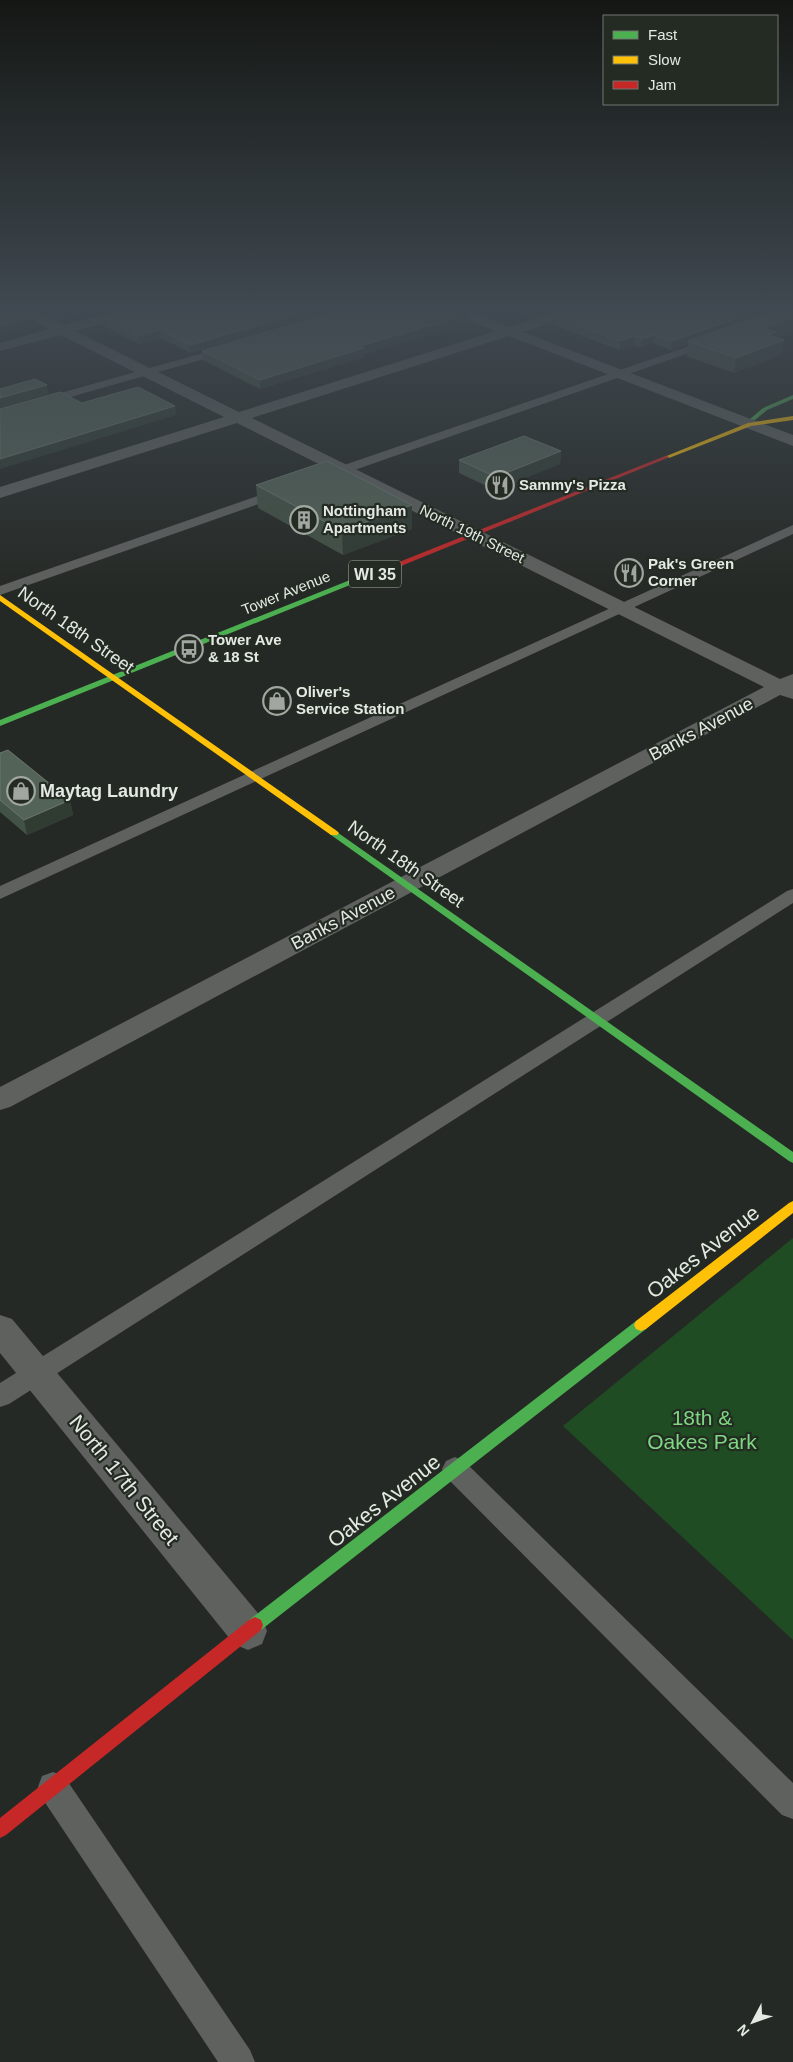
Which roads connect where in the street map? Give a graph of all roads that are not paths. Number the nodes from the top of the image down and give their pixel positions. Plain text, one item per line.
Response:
1 (38, 403) edge
2 (209, 403) edge
3 (285, 403) edge
4 (535, 403) edge
5 (696, 403) edge
6 (778, 403) edge
7 (0, 414) edge
8 (238, 418) junction
9 (793, 418) edge
10 (750, 424) junction
11 (793, 441) edge
12 (342, 470) junction
13 (315, 479) edge
14 (298, 486) edge
15 (0, 493) edge
16 (793, 529) edge
17 (473, 535) junction
18 (0, 591) edge
19 (0, 597) edge
20 (621, 608) junction
21 (114, 678) junction
22 (789, 687) edge
23 (0, 723) edge
24 (255, 778) junction
25 (406, 885) junction
26 (0, 893) edge
27 (793, 895) edge
28 (596, 1019) junction
29 (0, 1100) edge
30 (793, 1158) edge
31 (793, 1206) edge
32 (0, 1329) edge
33 (36, 1373) junction
34 (0, 1396) edge
35 (455, 1469) junction
36 (248, 1631) junction
37 (53, 1788) junction
38 (793, 1804) edge
39 (0, 1829) edge
40 (238, 2062) edge

1 - 7 lane
2 - 8 street, North 19th Street
3 - 8 street
4 - 12 lane
5 - 10 street
6 - 10 street, Tower Avenue / WI 35
8 - 12 street, North 19th Street
8 - 15 street
9 - 10 street, Tower Avenue / WI 35
10 - 11 street
10 - 17 street, Tower Avenue / WI 35
12 - 13 lane
12 - 17 street, North 19th Street
14 - 18 lane
16 - 20 lane
17 - 20 street, North 19th Street
17 - 21 street, Tower Avenue / WI 35
19 - 21 street, North 18th Street
20 - 22 street, North 19th Street
20 - 24 lane
21 - 23 street, Tower Avenue / WI 35
21 - 24 street, North 18th Street
22 - 25 street, Banks Avenue
24 - 25 street, North 18th Street
24 - 26 lane
25 - 28 street, North 18th Street
25 - 29 street, Banks Avenue
27 - 28 lane
28 - 30 street, North 18th Street
28 - 33 lane
31 - 35 street, Oakes Avenue
32 - 33 street, North 17th Street
33 - 34 lane
33 - 36 street, North 17th Street
35 - 36 street, Oakes Avenue
35 - 38 lane
36 - 37 street, Oakes Avenue
37 - 39 street, Oakes Avenue
37 - 40 lane

